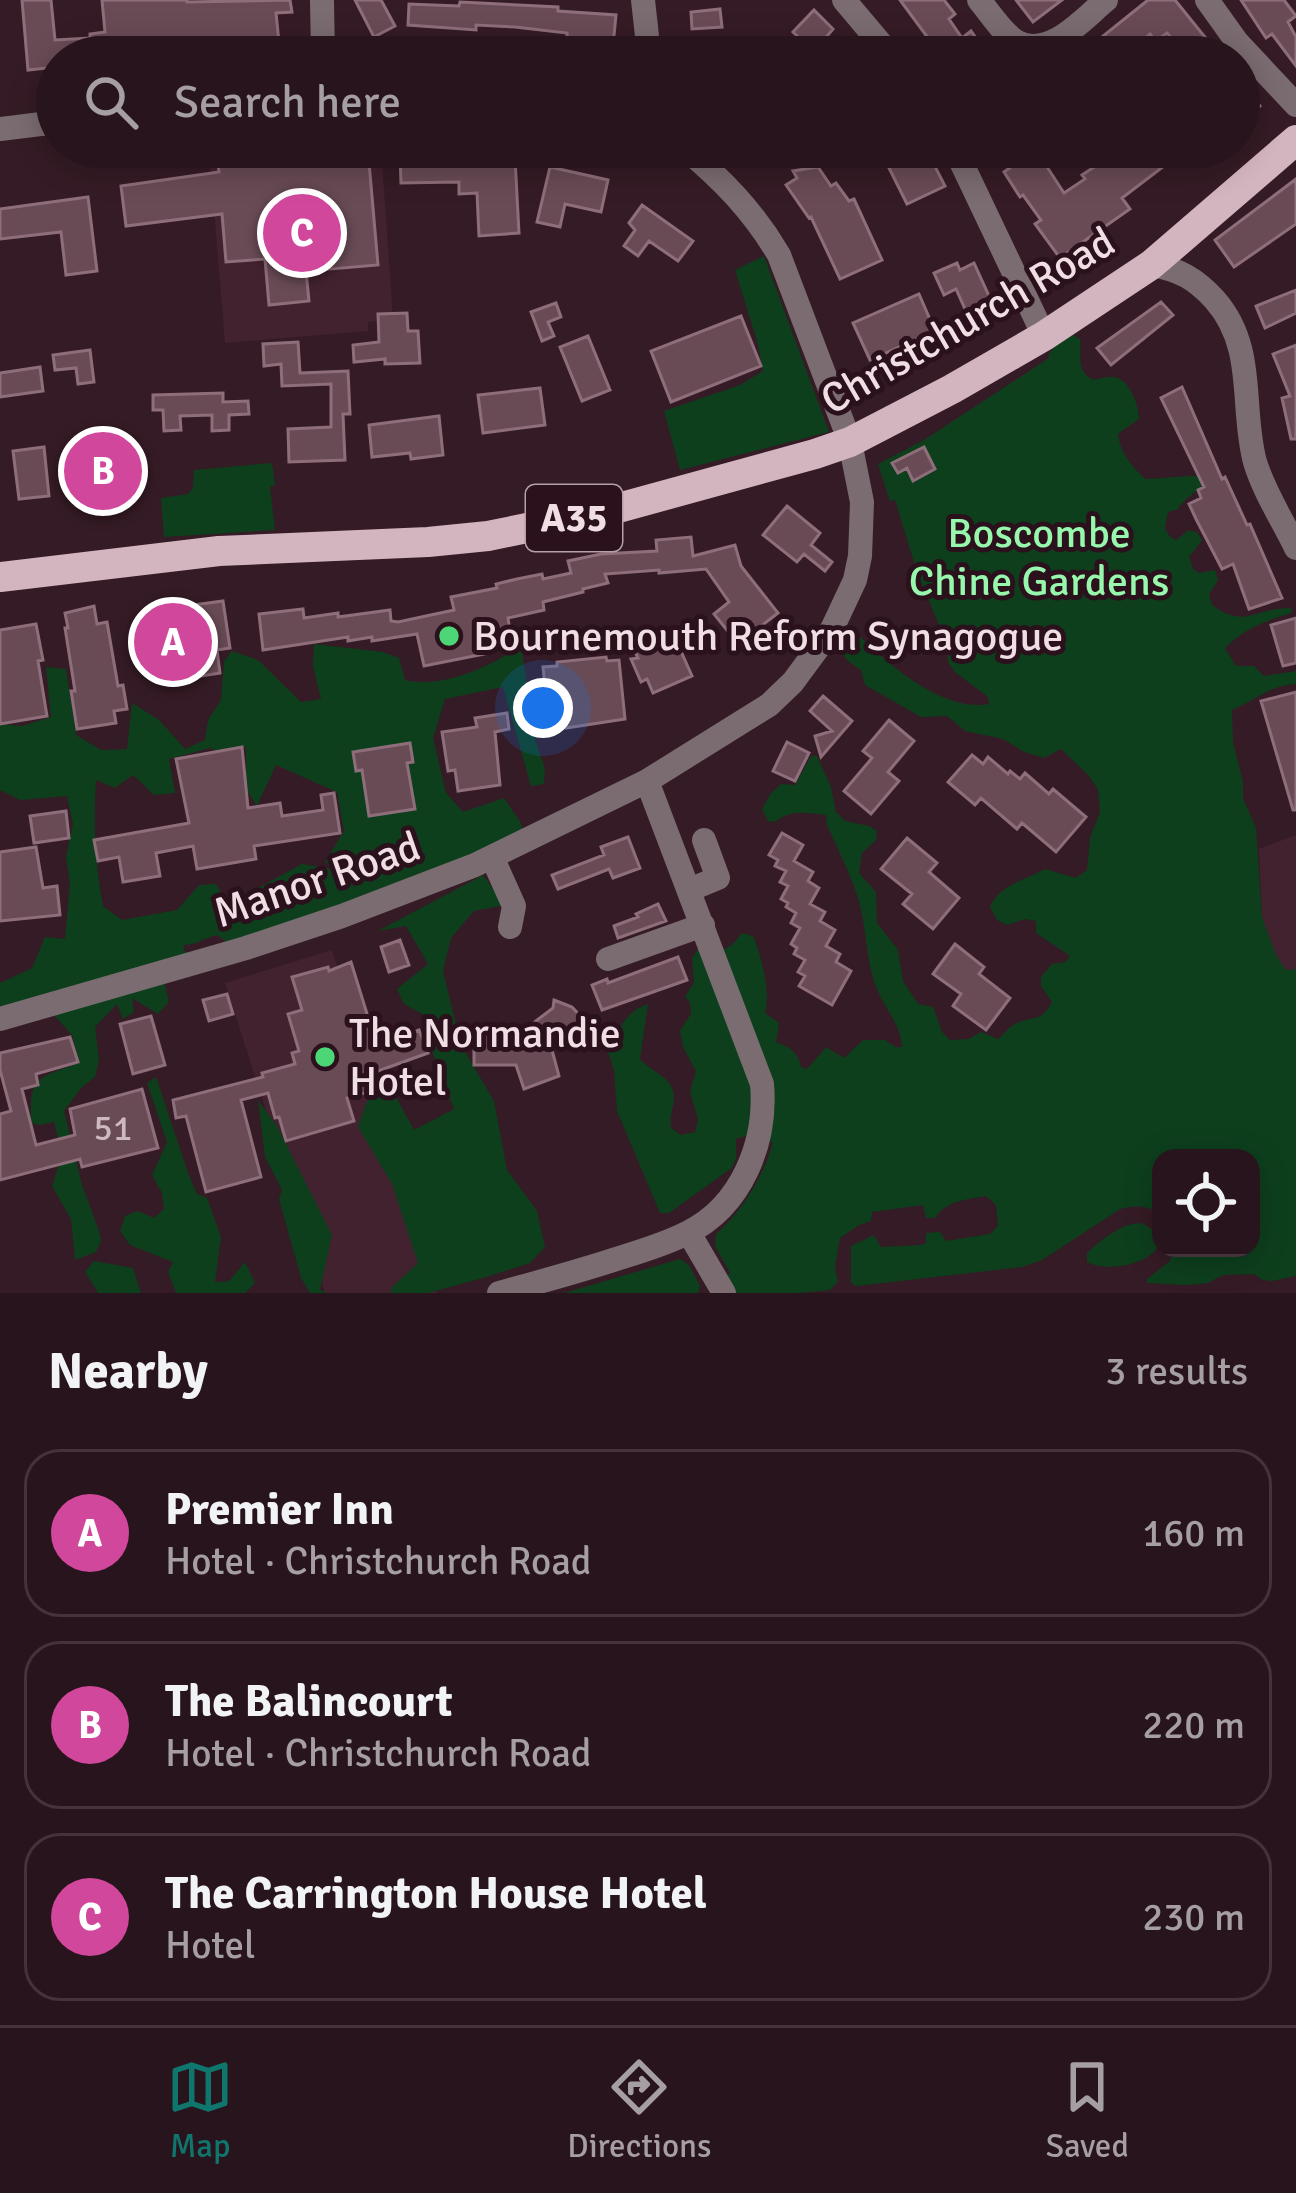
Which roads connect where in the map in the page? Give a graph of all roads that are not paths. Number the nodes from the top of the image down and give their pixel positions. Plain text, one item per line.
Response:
1 (322, 0) edge
2 (643, 0) edge
3 (844, 0) edge
4 (979, 0) edge
5 (1106, 0) edge
6 (1207, 0) edge
7 (323, 36) edge
8 (647, 36) edge
9 (874, 36) edge
10 (1010, 36) edge
11 (1060, 36) edge
12 (1233, 36) edge
13 (1260, 67) edge
14 (1296, 105) edge
15 (36, 125) edge
16 (0, 129) edge
17 (1296, 140) edge
18 (706, 168) edge
19 (964, 168) edge
20 (1151, 265) junction
21 (1044, 336) junction
22 (850, 442) junction
23 (1296, 548) edge
24 (0, 577) edge
25 (647, 781) junction
26 (704, 840) dead end
27 (492, 856) junction
28 (689, 890) junction
29 (703, 925) junction
30 (510, 927) dead end
31 (608, 959) dead end
32 (0, 1019) edge
33 (689, 1232) junction
34 (500, 1293) edge
35 (724, 1293) edge

1 - 7 street
2 - 8 street
3 - 9 street
4 - 10 street
5 - 11 street
6 - 12 street
13 - 14 street
15 - 16 street
17 - 20 main road, Christchurch Road / A35
18 - 22 street, Manor Road
19 - 21 street
20 - 21 main road, Christchurch Road / A35
20 - 23 street
21 - 22 main road, Christchurch Road / A35
22 - 24 main road, Christchurch Road / A35
22 - 25 street, Manor Road
25 - 27 street, Manor Road
25 - 28 street
26 - 28 street
27 - 30 street
27 - 32 street, Manor Road
28 - 29 street
29 - 31 street
29 - 33 street
33 - 34 street
33 - 35 street

